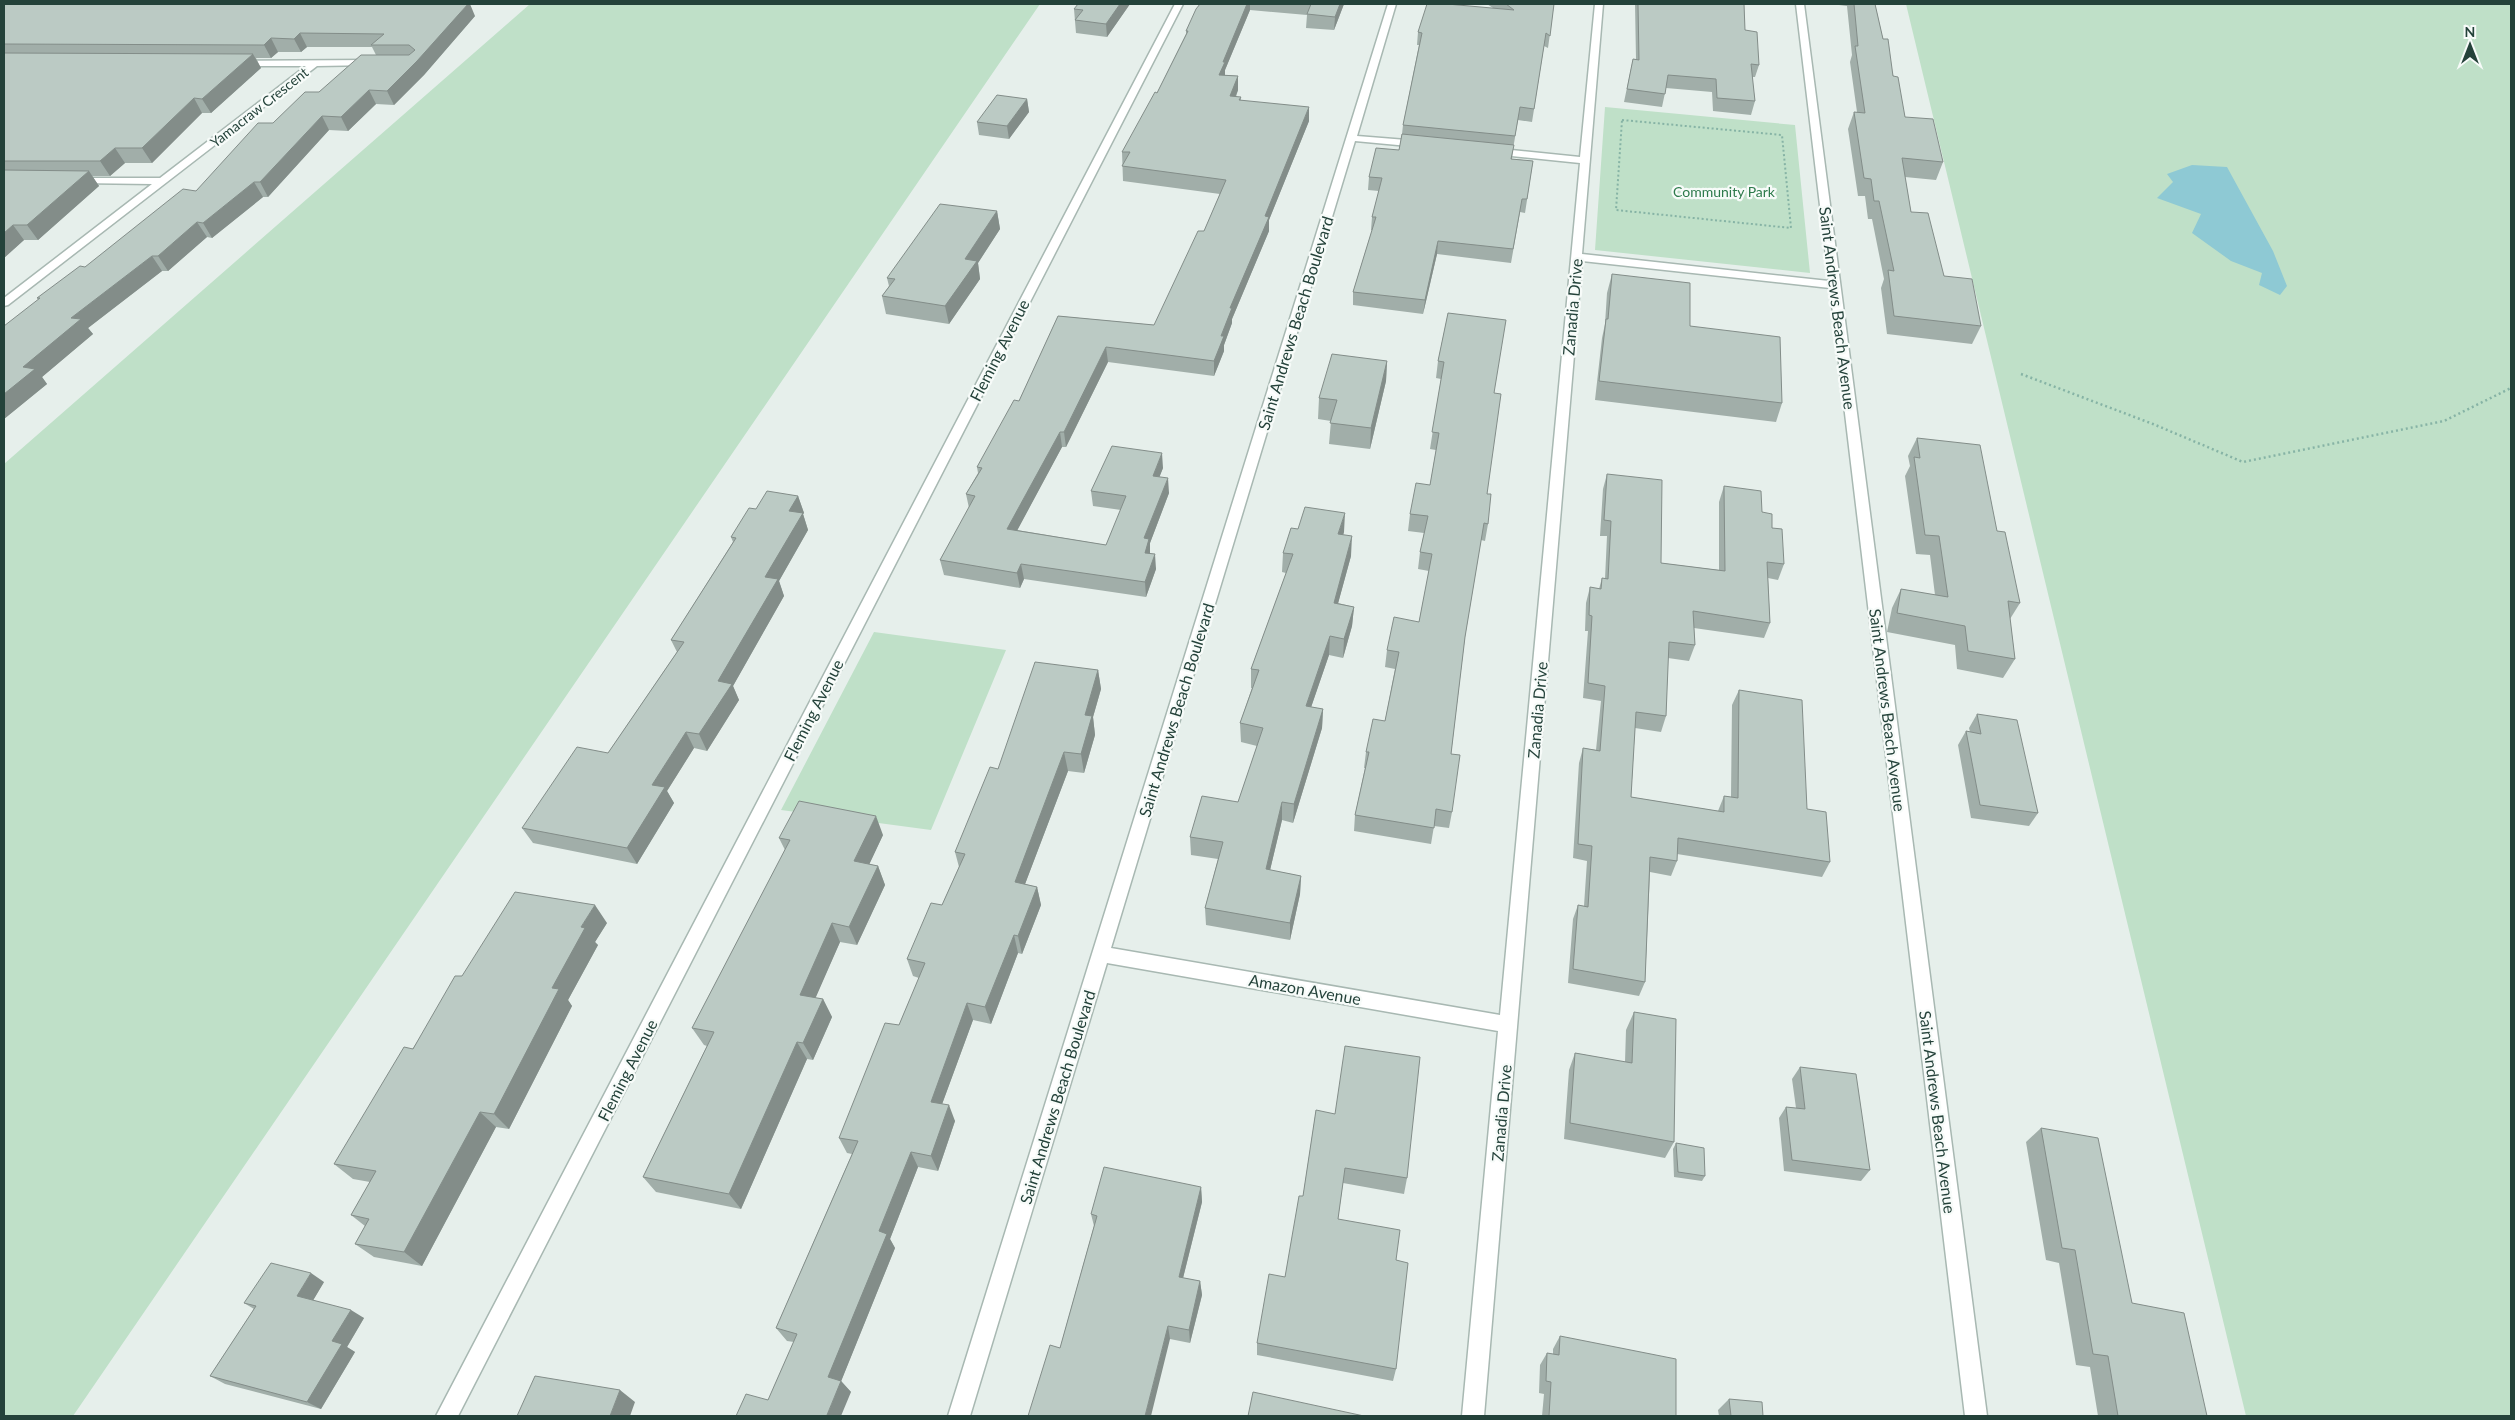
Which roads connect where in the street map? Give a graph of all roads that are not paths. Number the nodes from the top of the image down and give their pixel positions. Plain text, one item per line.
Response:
1 (1179, 4) edge
2 (1392, 4) edge
3 (1599, 4) edge
4 (1800, 4) edge
5 (228, 63) edge
6 (315, 63) junction
7 (379, 64) edge
8 (1351, 138) junction
9 (1429, 145) edge
10 (1478, 150) edge
11 (1585, 160) junction
12 (63, 180) edge
13 (163, 181) junction
14 (1577, 257) junction
15 (1835, 284) junction
16 (4, 303) edge
17 (1101, 954) junction
18 (1509, 1025) junction
19 (447, 1416) edge
20 (959, 1416) edge
21 (1473, 1416) edge
22 (1976, 1416) edge

1 - 19 street, Fleming Avenue
2 - 8 street, Saint Andrews Beach Boulevard
3 - 11 street, Zanadia Drive
4 - 15 street, Saint Andrews Beach Avenue
5 - 6 street, Yamacraw Crescent
6 - 7 street
6 - 13 street, Yamacraw Crescent
8 - 9 street
8 - 17 street, Saint Andrews Beach Boulevard
10 - 11 street
11 - 14 street, Zanadia Drive
12 - 13 street
13 - 16 street, Yamacraw Crescent
14 - 15 street
14 - 18 street, Zanadia Drive
15 - 22 street, Saint Andrews Beach Avenue
17 - 18 street, Amazon Avenue
17 - 20 street, Saint Andrews Beach Boulevard
18 - 21 street, Zanadia Drive

